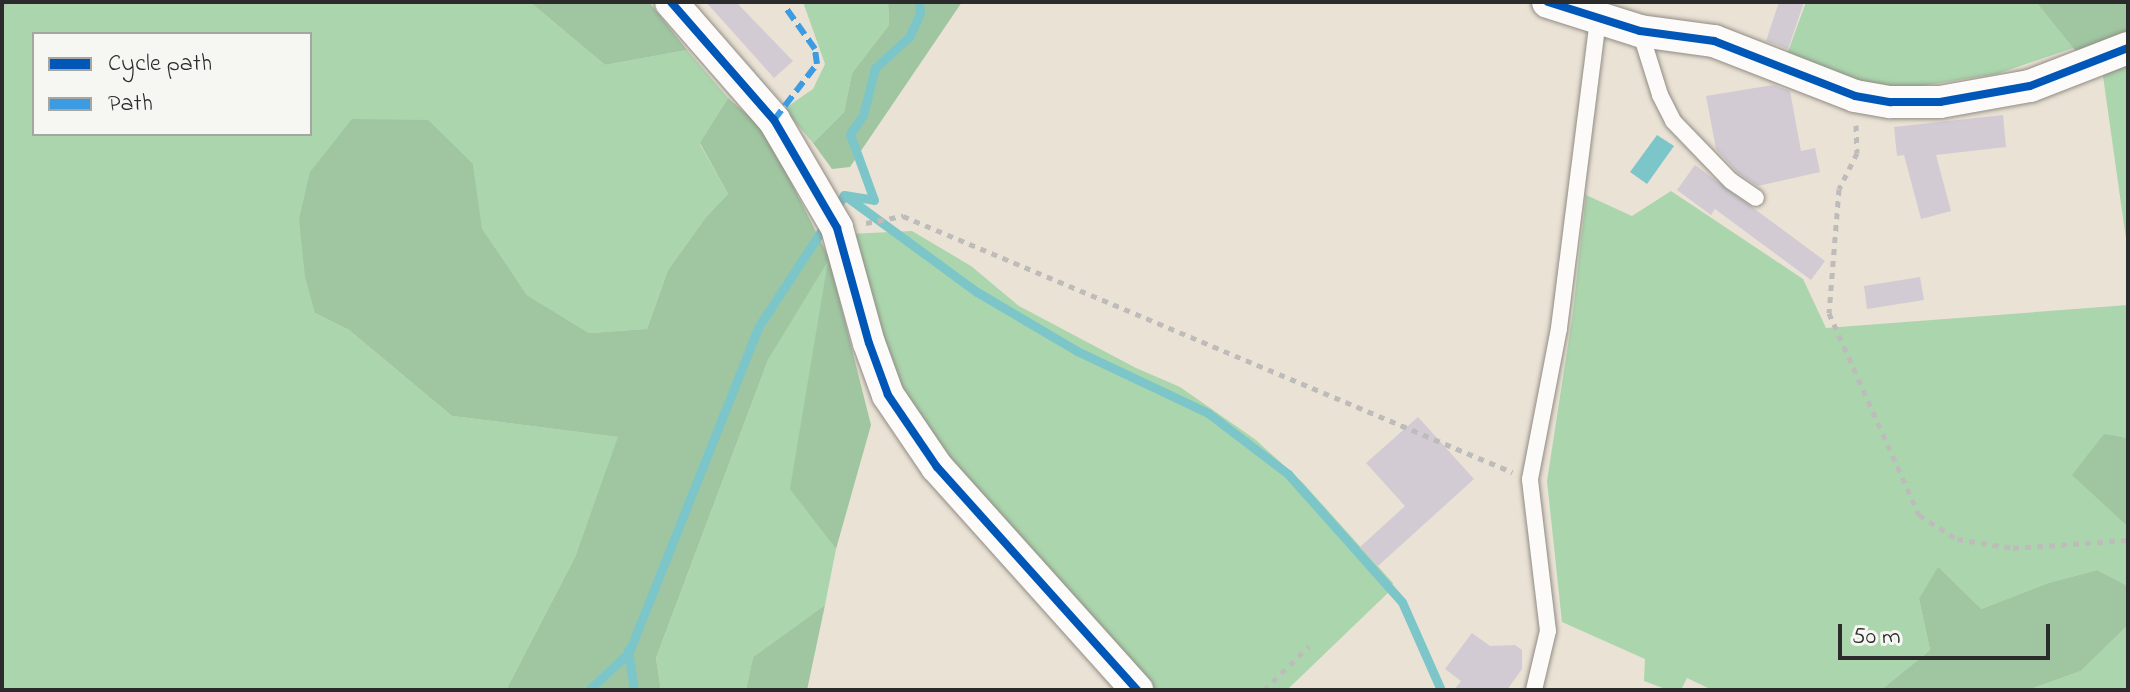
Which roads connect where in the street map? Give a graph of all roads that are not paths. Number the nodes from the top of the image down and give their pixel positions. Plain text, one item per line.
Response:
1 (671, 2) edge
2 (1548, 2) edge
3 (1598, 20) junction
4 (1640, 31) junction
5 (2128, 48) edge
6 (1756, 198) dead end
7 (1137, 690) edge
8 (1534, 690) edge

1 - 7 street
2 - 3 street
3 - 4 street
3 - 8 lane
4 - 5 street
4 - 6 lane

